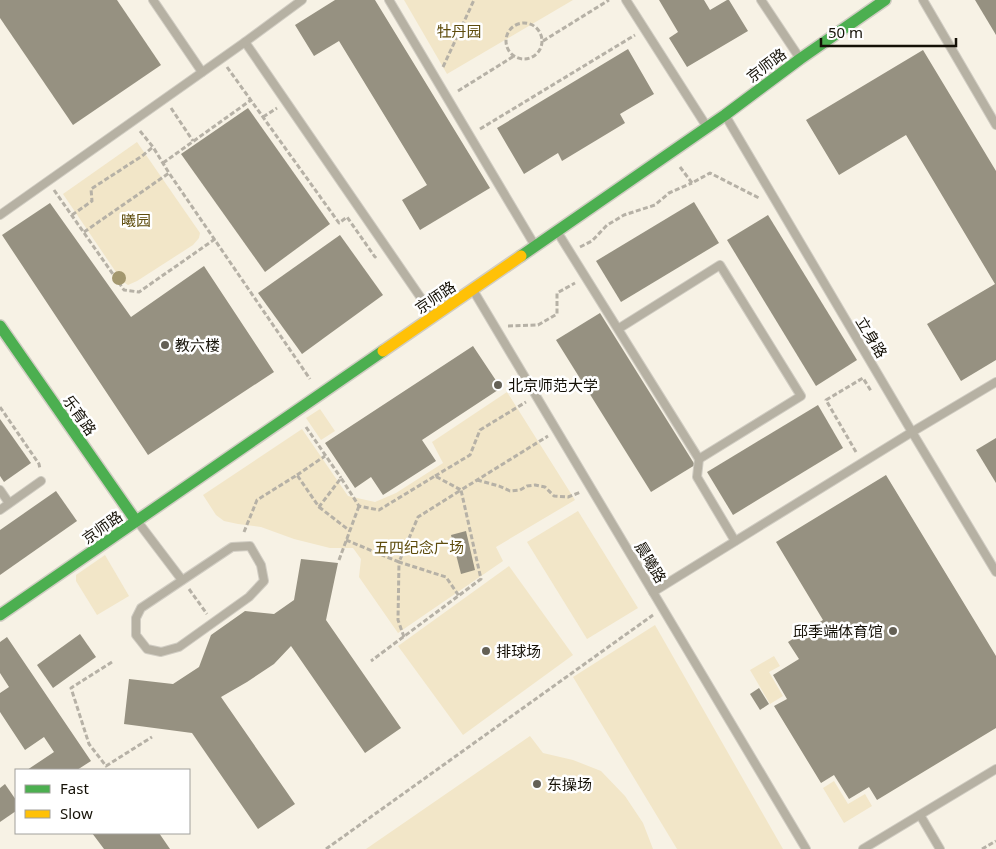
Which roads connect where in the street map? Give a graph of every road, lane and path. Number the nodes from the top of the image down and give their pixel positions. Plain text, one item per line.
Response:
1 (153, 0) edge
2 (302, 0) edge
3 (389, 0) edge
4 (474, 0) edge
5 (609, 0) edge
6 (626, 0) edge
7 (761, 0) edge
8 (884, 0) edge
9 (923, 0) edge
10 (645, 29) junction
11 (543, 41) junction
12 (245, 42) junction
13 (514, 56) junction
14 (221, 59) junction
15 (800, 59) junction
16 (202, 72) junction
17 (437, 82) junction
18 (446, 97) junction
19 (165, 98) junction
20 (250, 100) junction
21 (725, 115) junction
22 (133, 121) junction
23 (996, 125) edge
24 (708, 127) junction
25 (469, 136) junction
26 (192, 141) junction
27 (153, 147) junction
28 (669, 154) junction
29 (163, 163) junction
30 (169, 172) junction
31 (48, 182) junction
32 (692, 183) junction
33 (765, 201) dead end
34 (0, 215) edge
35 (72, 215) junction
36 (339, 223) dead end
37 (557, 231) junction
38 (84, 232) junction
39 (215, 239) junction
40 (534, 246) junction
41 (571, 252) junction
42 (586, 277) junction
43 (473, 289) junction
44 (434, 316) junction
45 (0, 326) edge
46 (495, 326) junction
47 (618, 329) junction
48 (996, 382) edge
49 (872, 393) dead end
50 (320, 394) junction
51 (536, 396) junction
52 (0, 407) edge
53 (295, 412) junction
54 (557, 431) junction
55 (912, 432) junction
56 (326, 455) junction
57 (699, 459) junction
58 (862, 463) junction
59 (297, 475) junction
60 (435, 476) junction
61 (341, 478) junction
62 (476, 480) junction
63 (41, 481) joint
64 (591, 488) junction
65 (0, 490) edge
66 (461, 490) junction
67 (9, 503) junction
68 (359, 506) junction
69 (319, 507) junction
70 (0, 510) edge
71 (136, 521) junction
72 (350, 531) junction
73 (244, 532) dead end
74 (346, 540) junction
75 (736, 541) junction
76 (339, 560) dead end
77 (399, 562) junction
78 (996, 572) edge
79 (182, 580) junction
80 (653, 592) junction
81 (459, 596) junction
82 (662, 609) junction
83 (0, 615) edge
84 (213, 623) junction
85 (404, 637) junction
86 (371, 661) dead end
87 (112, 662) dead end
88 (152, 737) dead end
89 (996, 769) edge
90 (920, 815) junction
91 (996, 841) edge
92 (326, 849) edge
93 (806, 849) edge
94 (863, 849) edge
95 (940, 849) edge
96 (982, 849) edge

1 - 16 lane
2 - 12 lane
3 - 17 lane
4 - 17 path
5 - 11 path
6 - 10 lane
7 - 15 lane
8 - 15 street, 京师路
9 - 23 lane
10 - 24 lane
10 - 25 path
11 - 13 path
11 - 13 path
12 - 14 lane
12 - 44 lane
13 - 18 path
14 - 16 lane
14 - 20 path
15 - 21 street, 京师路
16 - 19 lane
17 - 18 lane
18 - 25 lane
19 - 22 lane
19 - 26 path
20 - 26 path
20 - 36 path
21 - 24 street, 京师路
21 - 55 lane, 立身路
22 - 27 path
22 - 31 lane
24 - 28 street, 京师路
25 - 40 lane
26 - 29 path
27 - 29 path
27 - 35 path
28 - 32 path
28 - 37 street, 京师路
29 - 30 path
30 - 38 path
30 - 39 path
31 - 34 lane
31 - 35 path
32 - 33 path
32 - 41 path
35 - 38 path
37 - 40 street, 京师路
37 - 41 lane
38 - 39 path
39 - 50 path
40 - 43 street, 京师路
41 - 42 lane
42 - 46 path
42 - 47 lane
43 - 44 street, 京师路
43 - 46 lane, 晨曦路
44 - 50 street, 京师路
45 - 71 street, 乐育路
46 - 51 lane, 晨曦路
47 - 57 lane
47 - 57 lane
48 - 55 lane
49 - 58 path
50 - 53 street, 京师路
51 - 54 lane, 晨曦路
51 - 60 path
52 - 63 path
53 - 56 path
53 - 71 street, 京师路
54 - 62 path
54 - 64 lane, 晨曦路
55 - 58 lane
55 - 78 lane, 立身路
56 - 59 path
56 - 61 path
57 - 75 lane
58 - 75 lane
59 - 69 path
59 - 73 path
60 - 66 path
60 - 68 path
61 - 68 path
61 - 69 path
62 - 64 path
62 - 66 path
63 - 67 lane
64 - 80 lane, 晨曦路
65 - 67 lane
66 - 77 path
66 - 81 path
67 - 70 lane
68 - 72 path
69 - 72 path
71 - 79 lane
71 - 83 street, 京师路
72 - 74 path
74 - 76 path
74 - 77 path
75 - 80 lane
77 - 81 path
77 - 85 path
79 - 84 path
79 - 84 lane
79 - 84 lane
80 - 82 lane, 晨曦路
81 - 85 path
82 - 92 path
82 - 93 lane, 晨曦路
85 - 86 path
87 - 88 path
89 - 90 lane
90 - 94 lane
90 - 95 lane
91 - 96 path

